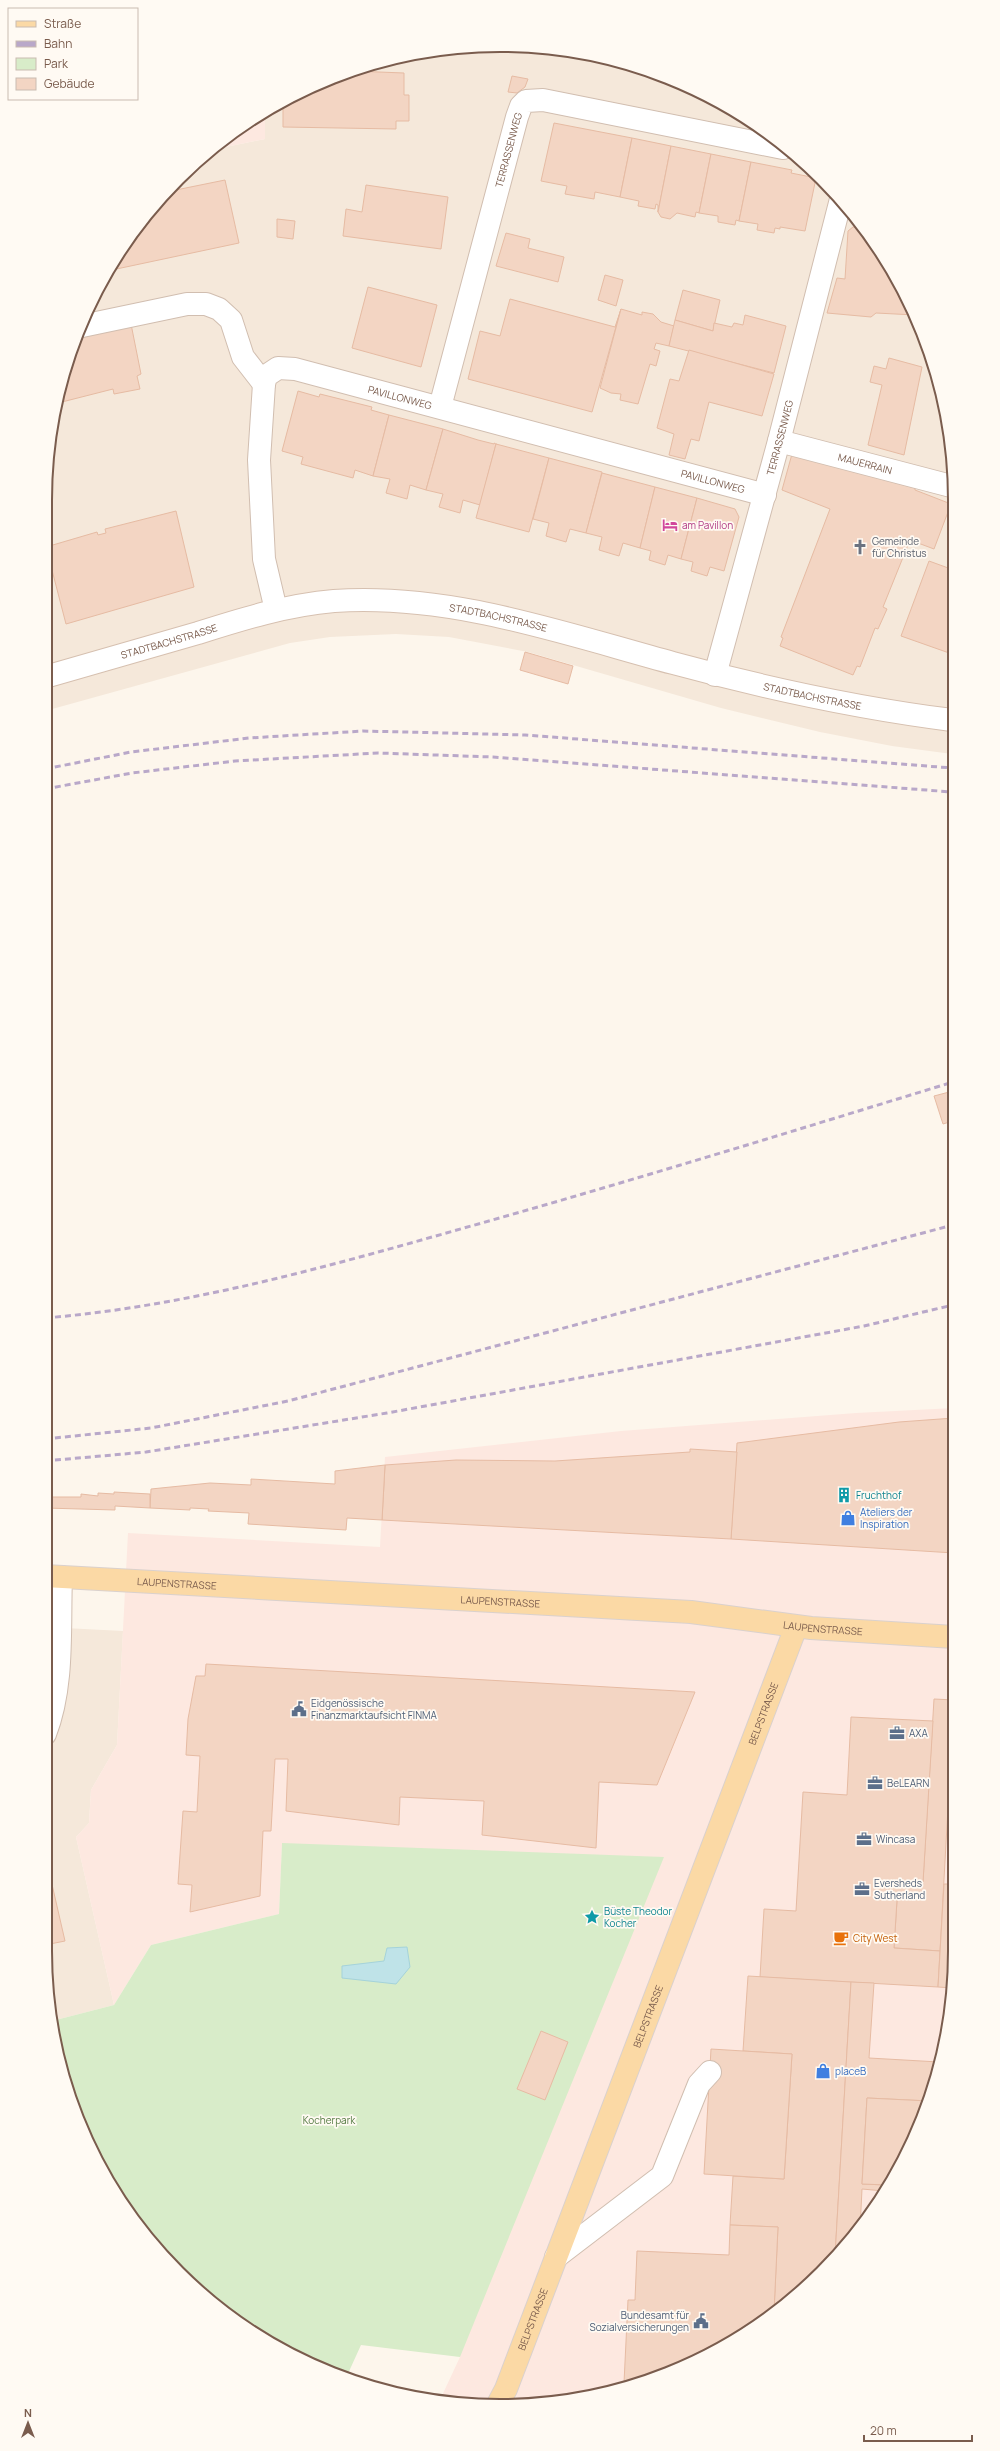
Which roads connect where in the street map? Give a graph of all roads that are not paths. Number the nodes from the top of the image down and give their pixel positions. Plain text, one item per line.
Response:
1 (775, 146) edge
2 (839, 207) edge
3 (88, 325) edge
4 (264, 384) junction
5 (440, 407) junction
6 (779, 441) junction
7 (947, 485) edge
8 (765, 495) junction
9 (276, 610) junction
10 (52, 675) edge
11 (715, 675) junction
12 (948, 719) edge
13 (53, 1576) edge
14 (796, 1627) junction
15 (948, 1637) edge
16 (52, 1712) edge
17 (710, 2072) dead end
18 (556, 2257) junction
19 (501, 2399) edge

1 - 5 street, TERRASSENWEG
2 - 6 street, TERRASSENWEG
3 - 4 street
4 - 5 street, PAVILLONWEG
4 - 9 street
5 - 8 street, PAVILLONWEG
6 - 7 street, MAUERRAIN
6 - 8 street, TERRASSENWEG
8 - 11 street, TERRASSENWEG
9 - 10 street, STADTBACHSTRASSE
9 - 11 street, STADTBACHSTRASSE
11 - 12 street, STADTBACHSTRASSE
13 - 14 main road, LAUPENSTRASSE
13 - 16 street
14 - 15 main road, LAUPENSTRASSE
14 - 18 main road, BELPSTRASSE
17 - 18 street
18 - 19 main road, BELPSTRASSE

